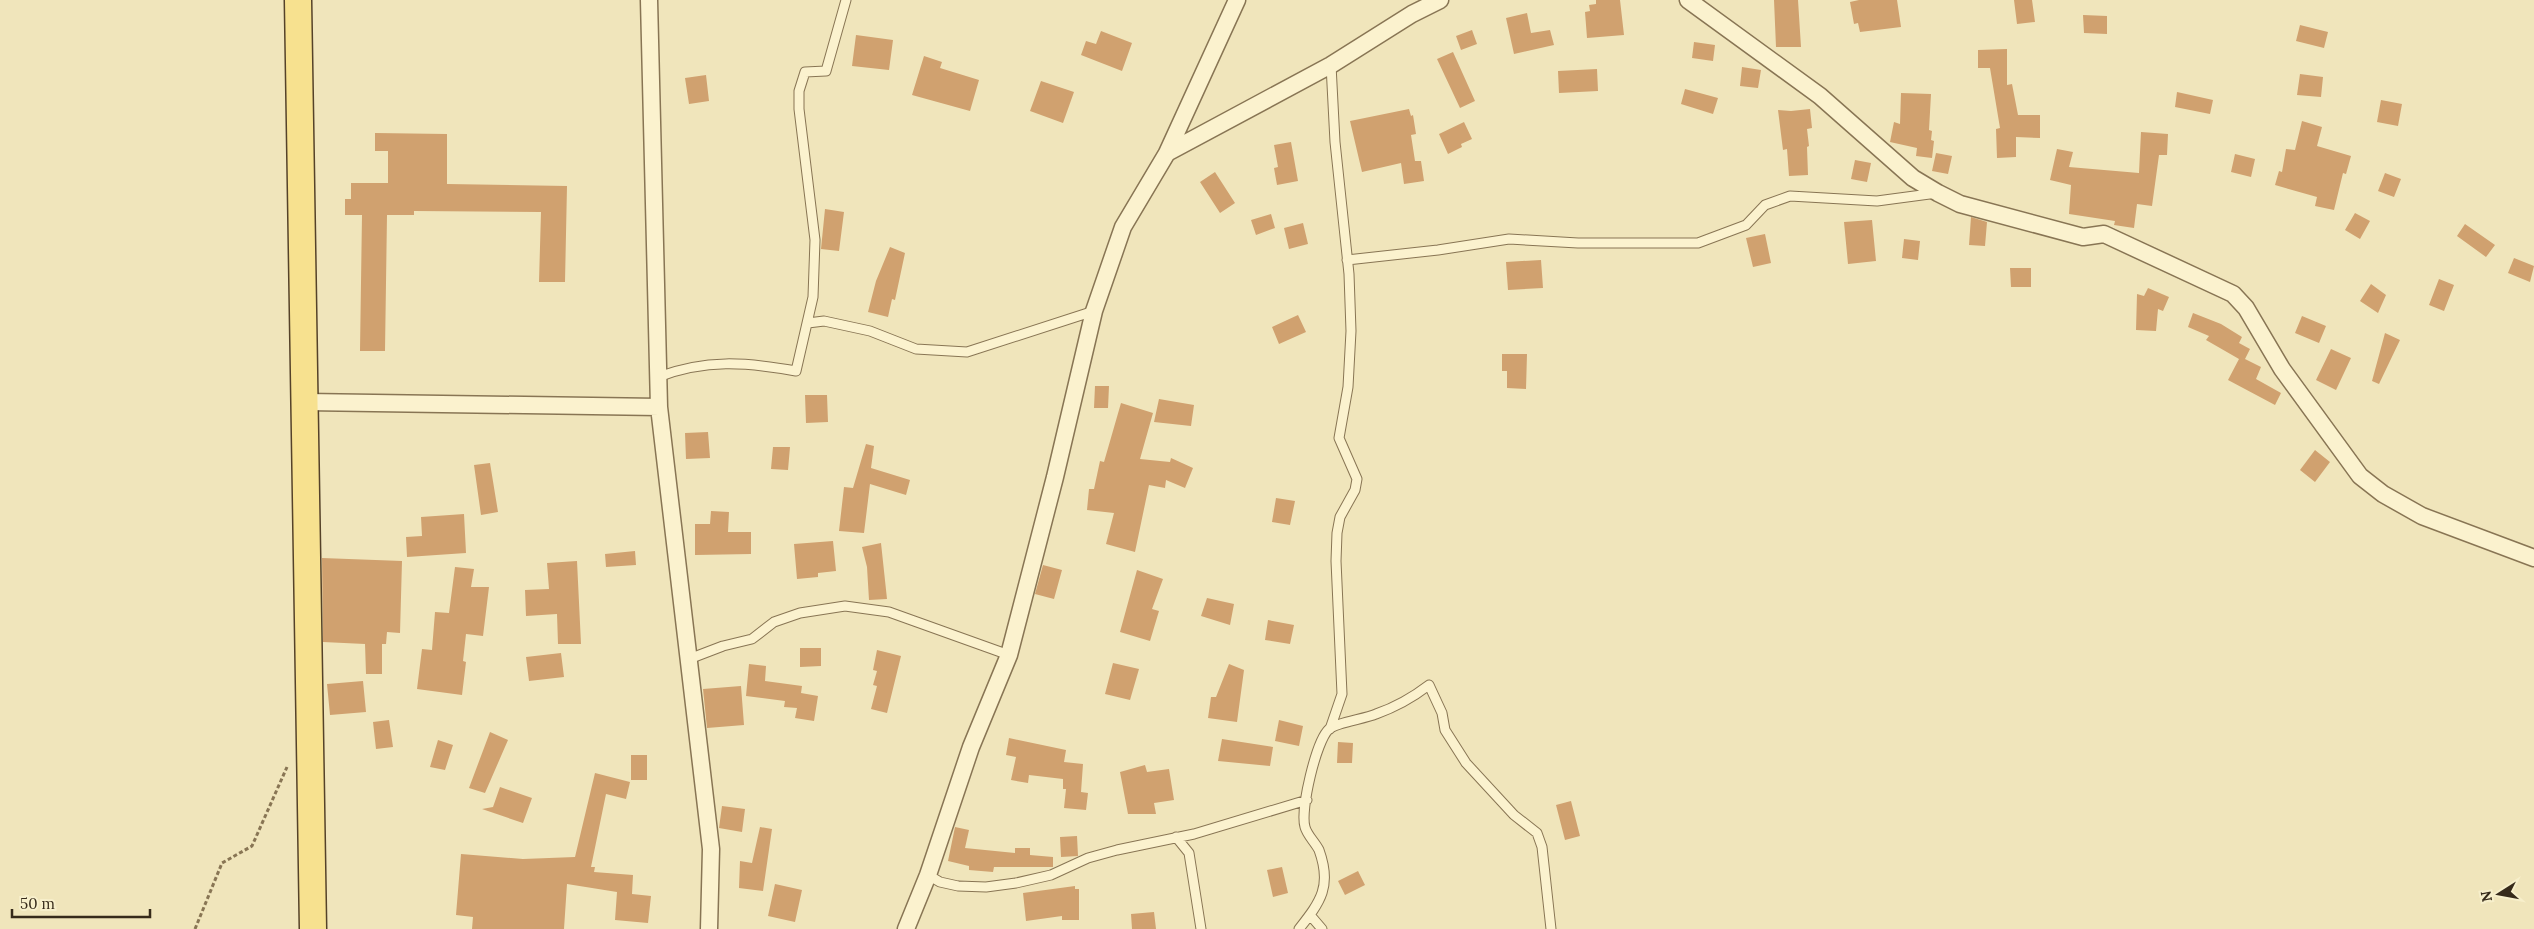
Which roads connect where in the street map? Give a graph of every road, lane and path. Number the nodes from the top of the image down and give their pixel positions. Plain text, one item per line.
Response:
1 (298, 0) edge
2 (649, 0) edge
3 (846, 0) edge
4 (1237, 0) edge
5 (1440, 0) edge
6 (1688, 0) edge
7 (1331, 64) junction
8 (1167, 153) junction
9 (1938, 192) junction
10 (1347, 260) junction
11 (1094, 311) junction
12 (808, 324) junction
13 (658, 377) junction
14 (306, 402) junction
15 (659, 407) junction
16 (2534, 558) edge
17 (1009, 655) junction
18 (688, 659) junction
19 (1330, 728) junction
20 (289, 765) dead end
21 (1307, 800) junction
22 (1176, 837) junction
23 (928, 875) junction
24 (1310, 915) junction
25 (195, 929) edge
26 (313, 929) edge
27 (710, 929) edge
28 (906, 929) edge
29 (1201, 929) edge
30 (1299, 929) edge
31 (1322, 929) edge
32 (1551, 929) edge

1 - 14 main road
2 - 13 street
3 - 12 lane
4 - 8 street
5 - 7 street
6 - 9 street
7 - 8 street
7 - 10 lane
8 - 11 street
9 - 10 lane
9 - 16 street
10 - 19 lane
11 - 12 lane
11 - 17 street
12 - 13 lane
13 - 15 street
14 - 15 street
14 - 26 main road
15 - 18 street
17 - 18 lane
17 - 23 street
18 - 27 street
19 - 21 lane
19 - 32 lane
20 - 25 path
21 - 22 lane
21 - 24 lane
22 - 23 lane
22 - 29 lane
23 - 28 street
24 - 30 lane
24 - 31 lane

